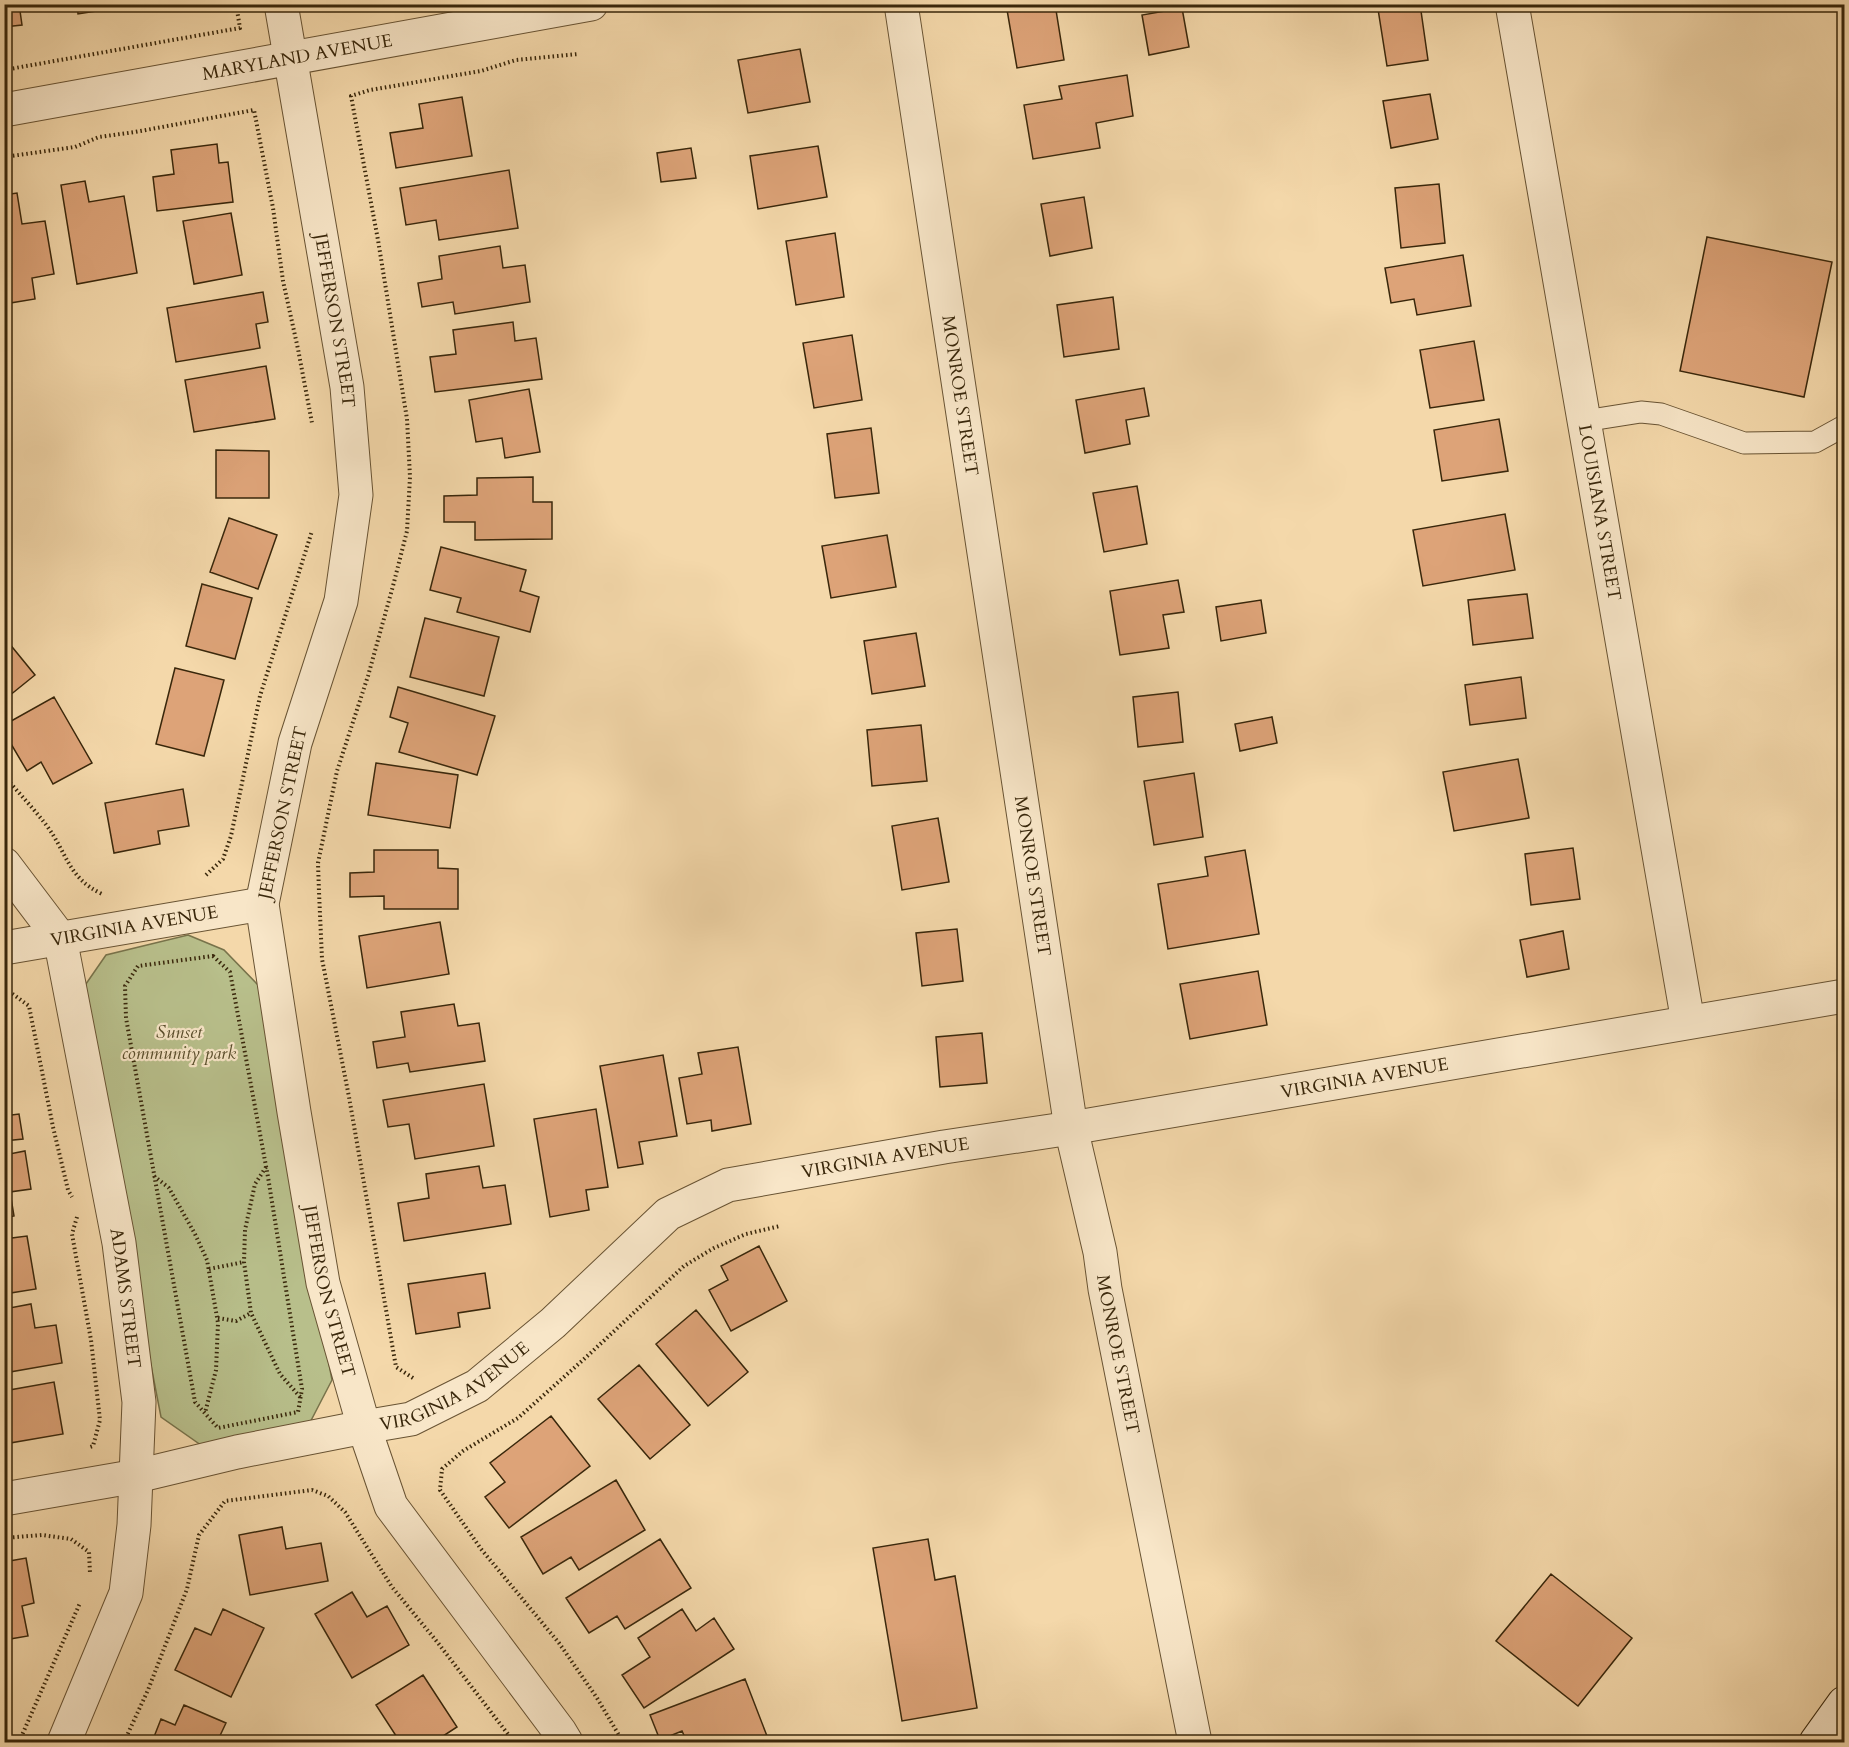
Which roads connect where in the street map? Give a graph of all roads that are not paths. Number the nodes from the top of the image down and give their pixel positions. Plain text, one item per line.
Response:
1 (281, 4) edge
2 (591, 4) edge
3 (901, 4) edge
4 (1512, 4) edge
5 (290, 58) junction
6 (4, 110) edge
7 (1584, 421) junction
8 (1845, 426) edge
9 (4, 864) edge
10 (262, 904) junction
11 (60, 938) junction
12 (4, 948) edge
13 (1845, 996) edge
14 (1688, 1022) junction
15 (1071, 1128) junction
16 (364, 1426) junction
17 (138, 1476) junction
18 (4, 1499) edge
19 (1845, 1703) edge
20 (64, 1743) edge
21 (566, 1743) edge
22 (1195, 1743) edge
23 (1816, 1743) edge

1 - 5 street, JEFFERSON STREET
2 - 5 street, MARYLAND AVENUE
3 - 15 street, MONROE STREET
4 - 7 street, LOUISIANA STREET
5 - 6 street, MARYLAND AVENUE
5 - 10 street, JEFFERSON STREET
7 - 8 lane
7 - 14 street, LOUISIANA STREET
9 - 11 street, ADAMS STREET
10 - 11 street, VIRGINIA AVENUE
10 - 16 street, JEFFERSON STREET
11 - 12 street, VIRGINIA AVENUE
11 - 17 street, ADAMS STREET
13 - 14 street, VIRGINIA AVENUE
14 - 15 street, VIRGINIA AVENUE
15 - 16 street, VIRGINIA AVENUE
15 - 22 street, MONROE STREET
16 - 17 street, VIRGINIA AVENUE
16 - 21 street, JEFFERSON STREET
17 - 18 street, VIRGINIA AVENUE
17 - 20 street, ADAMS STREET
19 - 23 street

